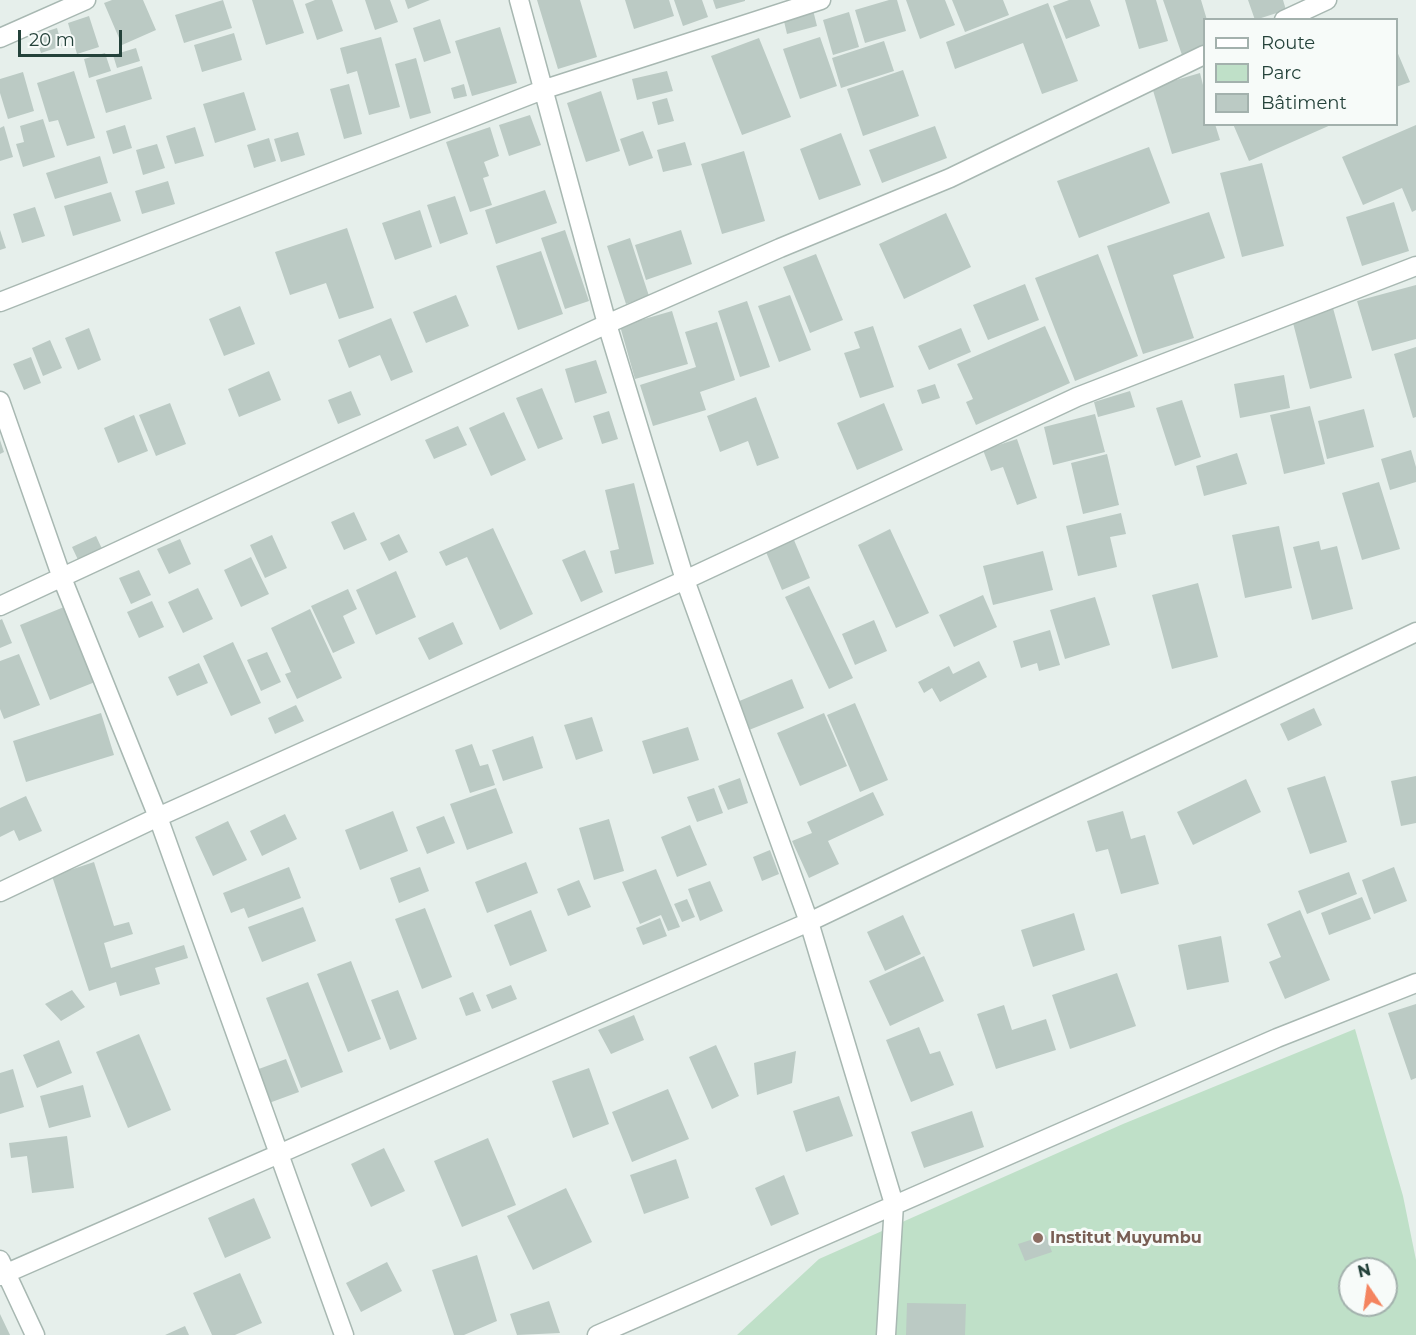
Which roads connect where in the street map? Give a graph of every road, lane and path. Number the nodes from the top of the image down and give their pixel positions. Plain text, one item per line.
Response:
1 (86, 0) edge
2 (519, 0) edge
3 (821, 0) edge
4 (1328, 0) edge
5 (1288, 18) edge
6 (0, 38) edge
7 (1203, 55) edge
8 (545, 89) junction
9 (1416, 266) edge
10 (0, 302) edge
11 (607, 324) junction
12 (0, 401) edge
13 (62, 578) junction
14 (686, 580) junction
15 (0, 606) edge
16 (1416, 632) edge
17 (158, 817) junction
18 (0, 892) edge
19 (809, 922) junction
20 (1416, 984) edge
21 (278, 1154) junction
22 (894, 1204) junction
23 (2, 1270) edge
24 (35, 1335) edge
25 (344, 1335) edge
26 (597, 1335) edge
27 (886, 1335) edge

1 - 6 street
2 - 8 street
3 - 8 street
4 - 5 street
7 - 11 street
8 - 10 street
8 - 11 street
9 - 14 street
11 - 13 street
11 - 14 street
12 - 13 street
13 - 15 street
13 - 17 street
14 - 17 street
14 - 19 street
16 - 19 street
17 - 18 street
17 - 21 street
19 - 21 street
19 - 22 street
20 - 22 street
21 - 23 street
21 - 25 street
22 - 26 street
22 - 27 street
23 - 24 street

